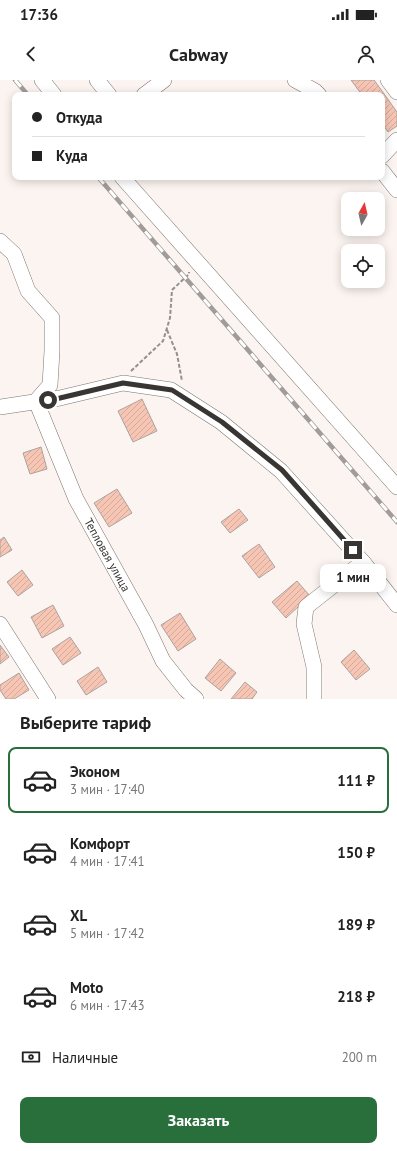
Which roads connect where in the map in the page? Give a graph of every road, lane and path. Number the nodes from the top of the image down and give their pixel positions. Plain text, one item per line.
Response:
1 (42, 80) edge
2 (98, 80) edge
3 (164, 80) edge
4 (295, 80) edge
5 (388, 80) edge
6 (52, 92) edge
7 (107, 92) edge
8 (148, 92) edge
9 (317, 92) edge
10 (397, 92) edge
11 (397, 140) edge
12 (385, 153) edge
13 (385, 175) edge
14 (125, 180) edge
15 (397, 190) edge
16 (0, 241) edge
17 (190, 270) dead end
18 (167, 329) junction
19 (115, 385) junction
20 (184, 398) junction
21 (36, 401) junction
22 (0, 407) edge
23 (397, 487) edge
24 (363, 562) junction
25 (397, 605) edge
26 (0, 624) edge
27 (48, 699) edge
28 (196, 699) edge
29 (314, 699) edge

1 - 6 street
2 - 7 street
3 - 8 street
4 - 9 street
5 - 10 street
11 - 12 street
13 - 15 street
14 - 23 street
16 - 21 street
17 - 18 path
18 - 19 path
18 - 20 path
19 - 20 street
19 - 21 street
20 - 24 street
21 - 22 street
21 - 28 street, Тепловая улица
24 - 25 street
24 - 29 street
26 - 27 street

